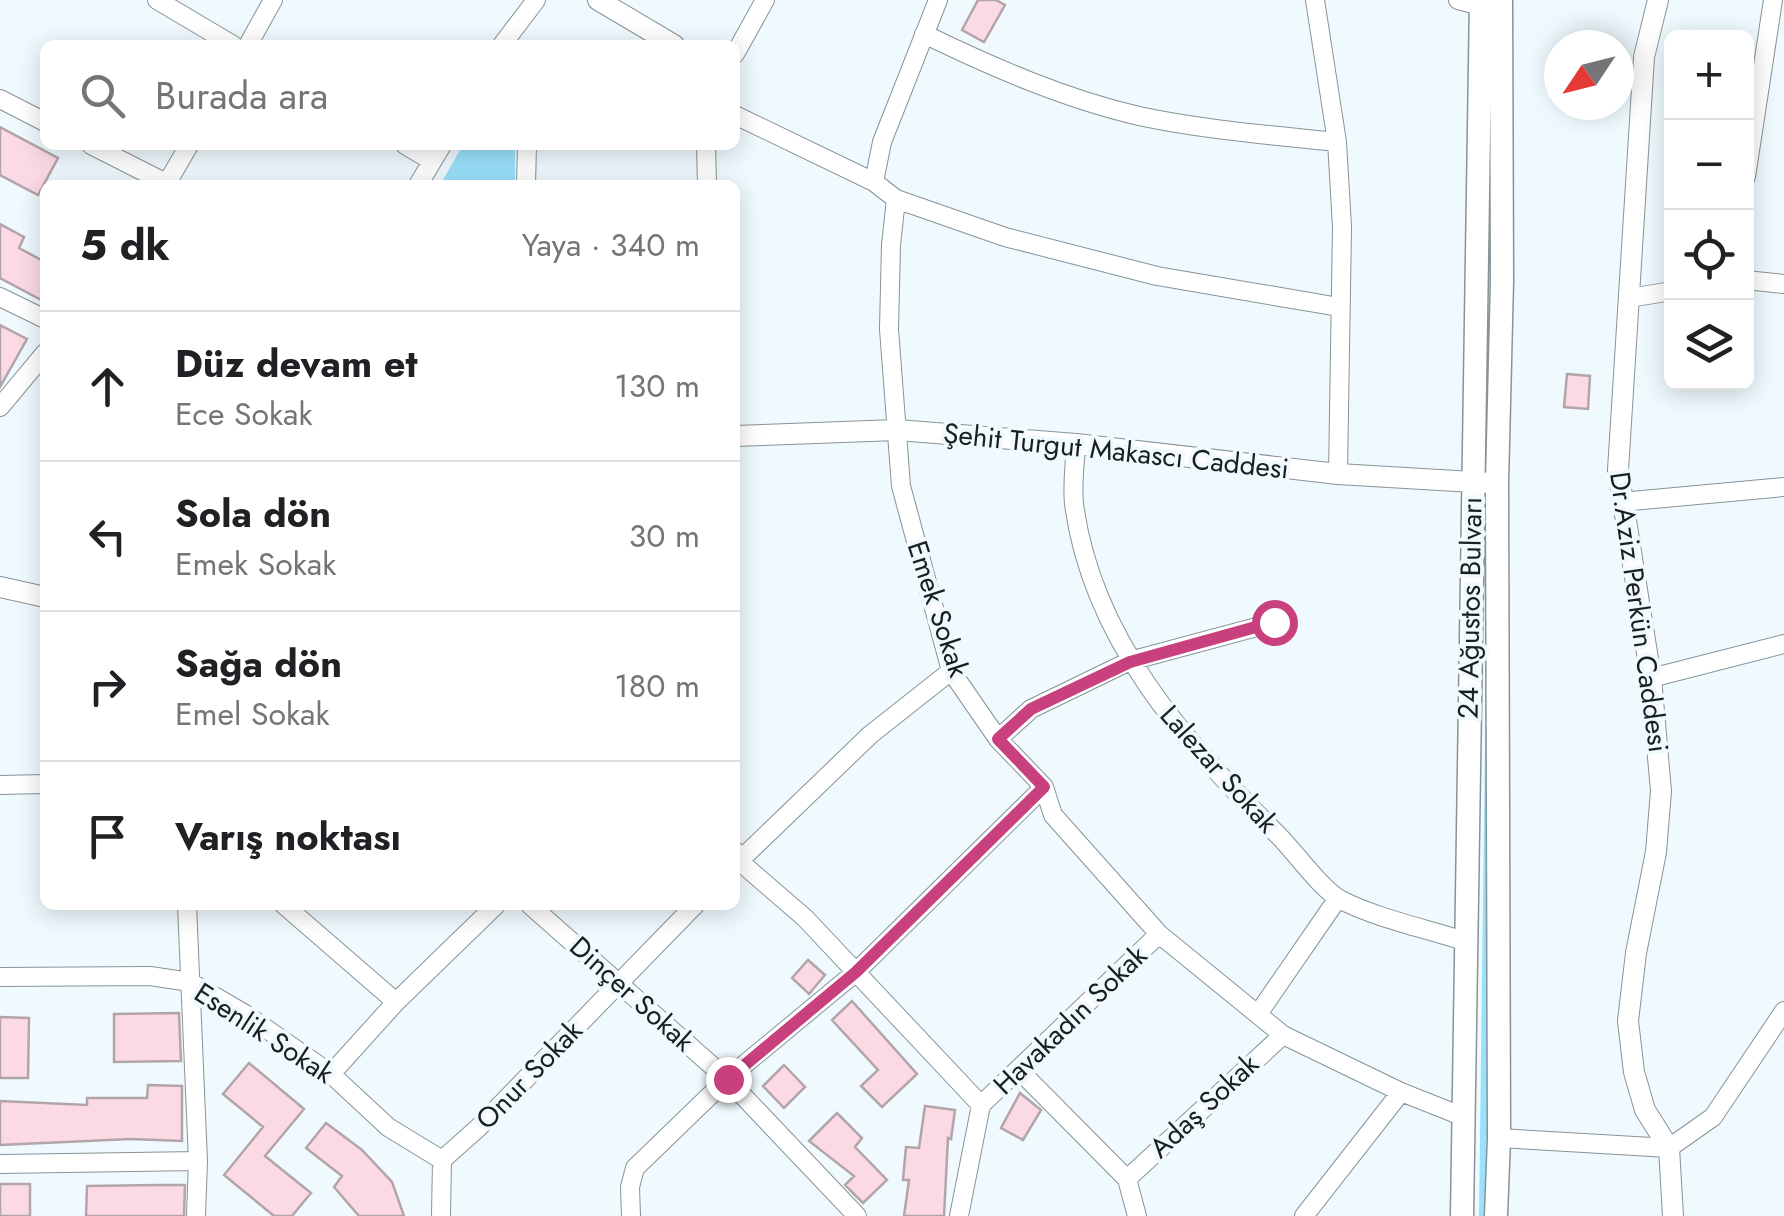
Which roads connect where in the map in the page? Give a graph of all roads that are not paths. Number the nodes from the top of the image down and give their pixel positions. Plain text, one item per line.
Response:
1 (157, 0) edge
2 (273, 0) edge
3 (536, 0) edge
4 (598, 0) edge
5 (765, 0) edge
6 (938, 0) edge
7 (1315, 0) edge
8 (1658, 0) edge
9 (1773, 0) edge
10 (1480, 2) edge
11 (518, 23) junction
12 (924, 34) junction
13 (225, 40) edge
14 (251, 40) edge
15 (506, 40) edge
16 (521, 40) edge
17 (666, 40) edge
18 (740, 45) edge
19 (0, 100) edge
20 (740, 116) edge
21 (40, 120) edge
22 (1754, 125) edge
23 (1337, 142) junction
24 (101, 150) edge
25 (186, 150) edge
26 (526, 150) edge
27 (706, 150) edge
28 (437, 153) edge
29 (160, 180) edge
30 (170, 180) edge
31 (421, 180) edge
32 (526, 180) edge
33 (706, 180) edge
34 (874, 182) junction
35 (896, 199) junction
36 (1754, 281) edge
37 (1784, 284) edge
38 (1664, 292) edge
39 (0, 298) edge
40 (1628, 298) junction
41 (1339, 307) junction
42 (40, 317) edge
43 (40, 359) edge
44 (0, 407) edge
45 (897, 430) junction
46 (740, 436) edge
47 (1076, 444) junction
48 (1338, 474) junction
49 (1472, 482) junction
50 (1497, 483) junction
51 (1784, 487) edge
52 (1620, 502) junction
53 (0, 586) edge
54 (40, 596) edge
55 (1274, 622) dead end
56 (1784, 644) edge
57 (1130, 662) junction
58 (951, 671) junction
59 (1651, 678) junction
60 (998, 739) junction
61 (40, 784) edge
62 (0, 785) edge
63 (1044, 787) junction
64 (740, 855) edge
65 (740, 862) edge
66 (1338, 898) junction
67 (187, 910) edge
68 (290, 910) edge
69 (491, 910) edge
70 (536, 910) edge
71 (690, 910) edge
72 (1159, 934) junction
73 (1464, 941) junction
74 (856, 972) junction
75 (0, 977) edge
76 (190, 982) junction
77 (618, 983) junction
78 (396, 1002) junction
79 (1784, 1012) edge
80 (1258, 1014) junction
81 (1282, 1035) junction
82 (1018, 1070) junction
83 (331, 1074) junction
84 (728, 1079) junction
85 (1400, 1092) junction
86 (980, 1105) junction
87 (1464, 1118) junction
88 (1499, 1138) junction
89 (1669, 1148) junction
90 (442, 1160) junction
91 (198, 1161) junction
92 (0, 1164) edge
93 (1127, 1179) junction
94 (196, 1216) edge
95 (441, 1216) edge
96 (631, 1216) edge
97 (856, 1216) edge
98 (959, 1216) edge
99 (1137, 1216) edge
100 (1304, 1216) edge
101 (1462, 1216) edge
102 (1496, 1216) edge
103 (1673, 1216) edge

1 - 13 street
2 - 14 street
3 - 11 street
4 - 17 street
5 - 18 street
6 - 12 street
7 - 23 street
8 - 40 street, Dr.Aziz Perkün Caddesi
9 - 22 street
10 - 49 main road, 24 Ağustos Bulvarı
10 - 50 main road, 24 Ağustos Bulvarı
11 - 15 street
11 - 16 street
12 - 23 street
12 - 34 street
19 - 21 street
20 - 34 street
23 - 41 street
24 - 29 street
25 - 30 street
26 - 32 street
27 - 33 street
28 - 31 street
34 - 35 street
35 - 41 street
35 - 45 street, Emek Sokak
36 - 37 street
38 - 40 street
39 - 42 street
40 - 52 street, Dr.Aziz Perkün Caddesi
41 - 48 street
43 - 44 street
45 - 46 street, Şehit Turgut Makascı Caddesi
45 - 47 street, Şehit Turgut Makascı Caddesi
45 - 58 street, Emek Sokak
47 - 48 street, Şehit Turgut Makascı Caddesi
47 - 57 street, Lalezar Sokak
48 - 49 street, Şehit Turgut Makascı Caddesi
49 - 50 street, Şehit Turgut Makascı Caddesi
49 - 73 main road, 24 Ağustos Bulvarı
50 - 88 main road, 24 Ağustos Bulvarı
51 - 52 street
52 - 59 street, Dr.Aziz Perkün Caddesi
53 - 54 street
55 - 57 street
56 - 59 street
57 - 60 street
57 - 66 street, Lalezar Sokak
58 - 60 street, Emek Sokak
58 - 64 street
59 - 89 street, Dr.Aziz Perkün Caddesi
60 - 63 street, Emek Sokak
61 - 62 street
63 - 72 street, Emek Sokak
63 - 74 street
65 - 74 street
66 - 73 street, Lalezar Sokak
66 - 80 street, Adaş Sokak
67 - 76 street
68 - 78 street
69 - 78 street
70 - 77 street, Dinçer Sokak
71 - 77 street, Onur Sokak
72 - 80 street, Emek Sokak
72 - 82 street, Havakadın Sokak
73 - 87 main road, 24 Ağustos Bulvarı
74 - 84 street
74 - 86 street
75 - 76 street, Esenlik Sokak
76 - 83 street, Esenlik Sokak
76 - 91 street
77 - 84 street, Dinçer Sokak
77 - 90 street, Onur Sokak
78 - 83 street
79 - 89 street
80 - 81 street, Emek Sokak
81 - 85 street, Emek Sokak
81 - 93 street, Adaş Sokak
82 - 86 street, Havakadın Sokak
82 - 93 street
83 - 90 street, Esenlik Sokak
84 - 96 street
84 - 97 street, Dinçer Sokak
85 - 87 street, Emek Sokak
85 - 100 street
86 - 98 street
87 - 101 main road, 24 Ağustos Bulvarı
88 - 89 street
88 - 102 main road, 24 Ağustos Bulvarı
89 - 103 street, Dr.Aziz Perkün Caddesi
90 - 95 street
91 - 92 street
91 - 94 street
93 - 99 street

